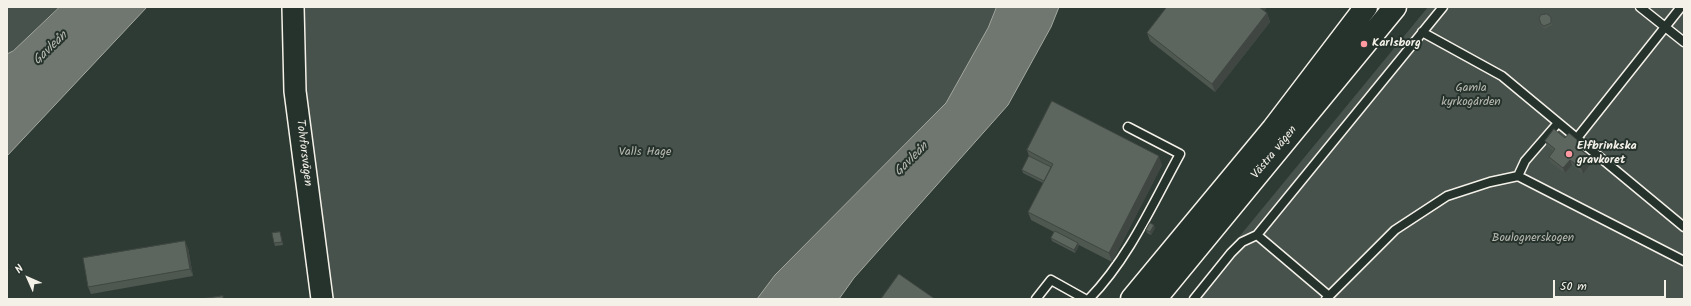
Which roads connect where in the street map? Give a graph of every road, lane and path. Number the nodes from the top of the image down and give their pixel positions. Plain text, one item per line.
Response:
1 (293, 7) edge
2 (1366, 7) edge
3 (1395, 7) edge
4 (1443, 7) edge
5 (1640, 7) edge
6 (1680, 7) edge
7 (1665, 27) junction
8 (1422, 32) junction
9 (1684, 42) edge
10 (1558, 123) junction
11 (1128, 127) dead end
12 (1577, 138) junction
13 (1518, 176) junction
14 (1684, 227) edge
15 (1257, 235) junction
16 (1684, 262) edge
17 (1328, 297) edge
18 (322, 299) edge
19 (1036, 299) edge
20 (1085, 299) edge
21 (1089, 299) edge
22 (1132, 299) edge
23 (1155, 299) edge
24 (1194, 299) edge

1 - 18 street, Tolvforsvägen
2 - 22 main road, Västra vägen
3 - 23 main road, Västra vägen
4 - 8 lane
5 - 7 lane
6 - 7 lane
7 - 9 lane
7 - 12 lane
8 - 10 lane
8 - 15 lane
10 - 12 lane
10 - 13 lane
11 - 21 lane
12 - 14 lane
13 - 16 lane
13 - 17 lane
15 - 17 lane
15 - 24 lane
19 - 20 lane

